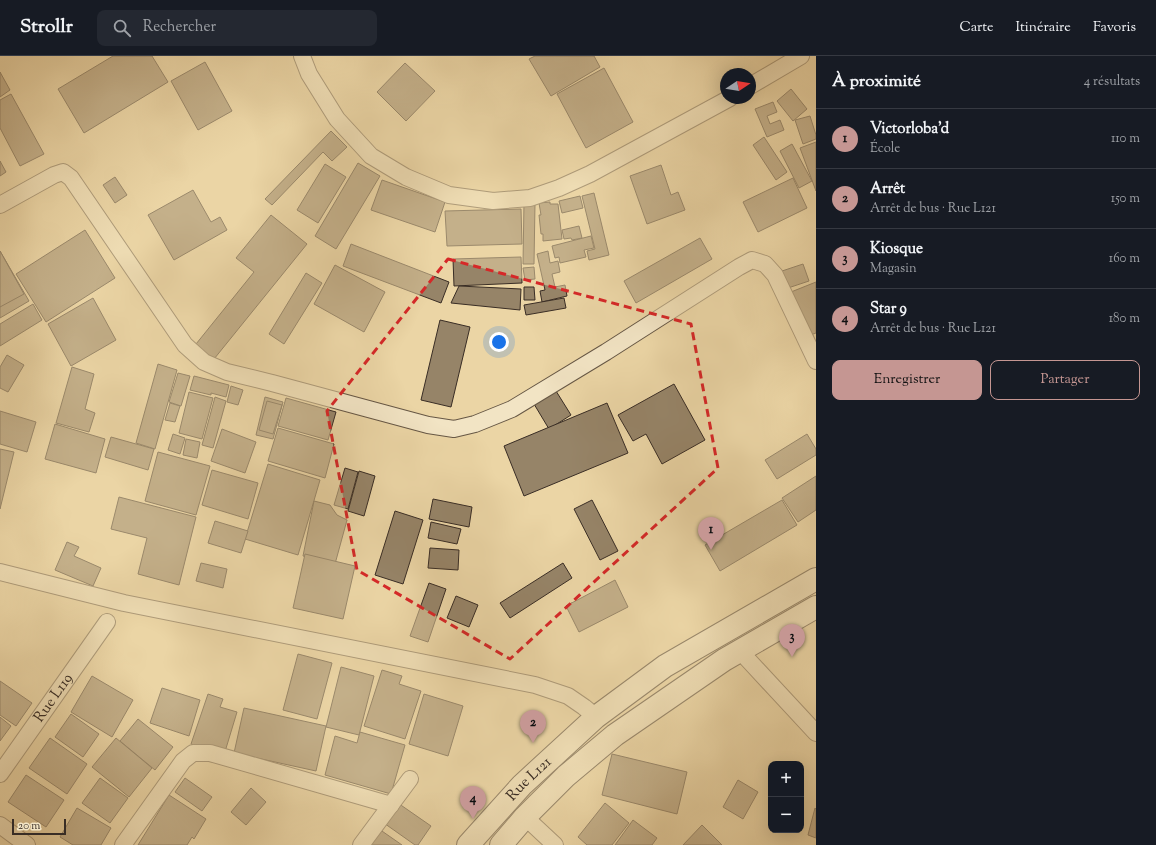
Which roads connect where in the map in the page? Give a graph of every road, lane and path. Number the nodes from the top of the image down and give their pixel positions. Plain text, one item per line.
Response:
1 (302, 56) edge
2 (801, 56) edge
3 (756, 82) edge
4 (720, 103) edge
5 (0, 205) edge
6 (816, 361) edge
7 (0, 572) edge
8 (816, 579) edge
9 (816, 607) edge
10 (107, 622) dead end
11 (740, 651) junction
12 (596, 717) junction
13 (816, 733) edge
14 (0, 774) edge
15 (410, 779) dead end
16 (391, 805) junction
17 (525, 817) junction
18 (0, 825) edge
19 (27, 845) edge
20 (123, 845) edge
21 (361, 845) edge
22 (468, 845) edge
23 (501, 845) edge
24 (555, 845) edge

1 - 4 street
2 - 3 street
5 - 6 street
7 - 12 street
8 - 12 main road, Rue L121
9 - 11 main road
10 - 14 street, Rue L119
11 - 13 street
11 - 17 main road
12 - 22 main road, Rue L121
15 - 16 street
16 - 20 street
16 - 21 street
17 - 23 main road
17 - 24 street
18 - 19 street

